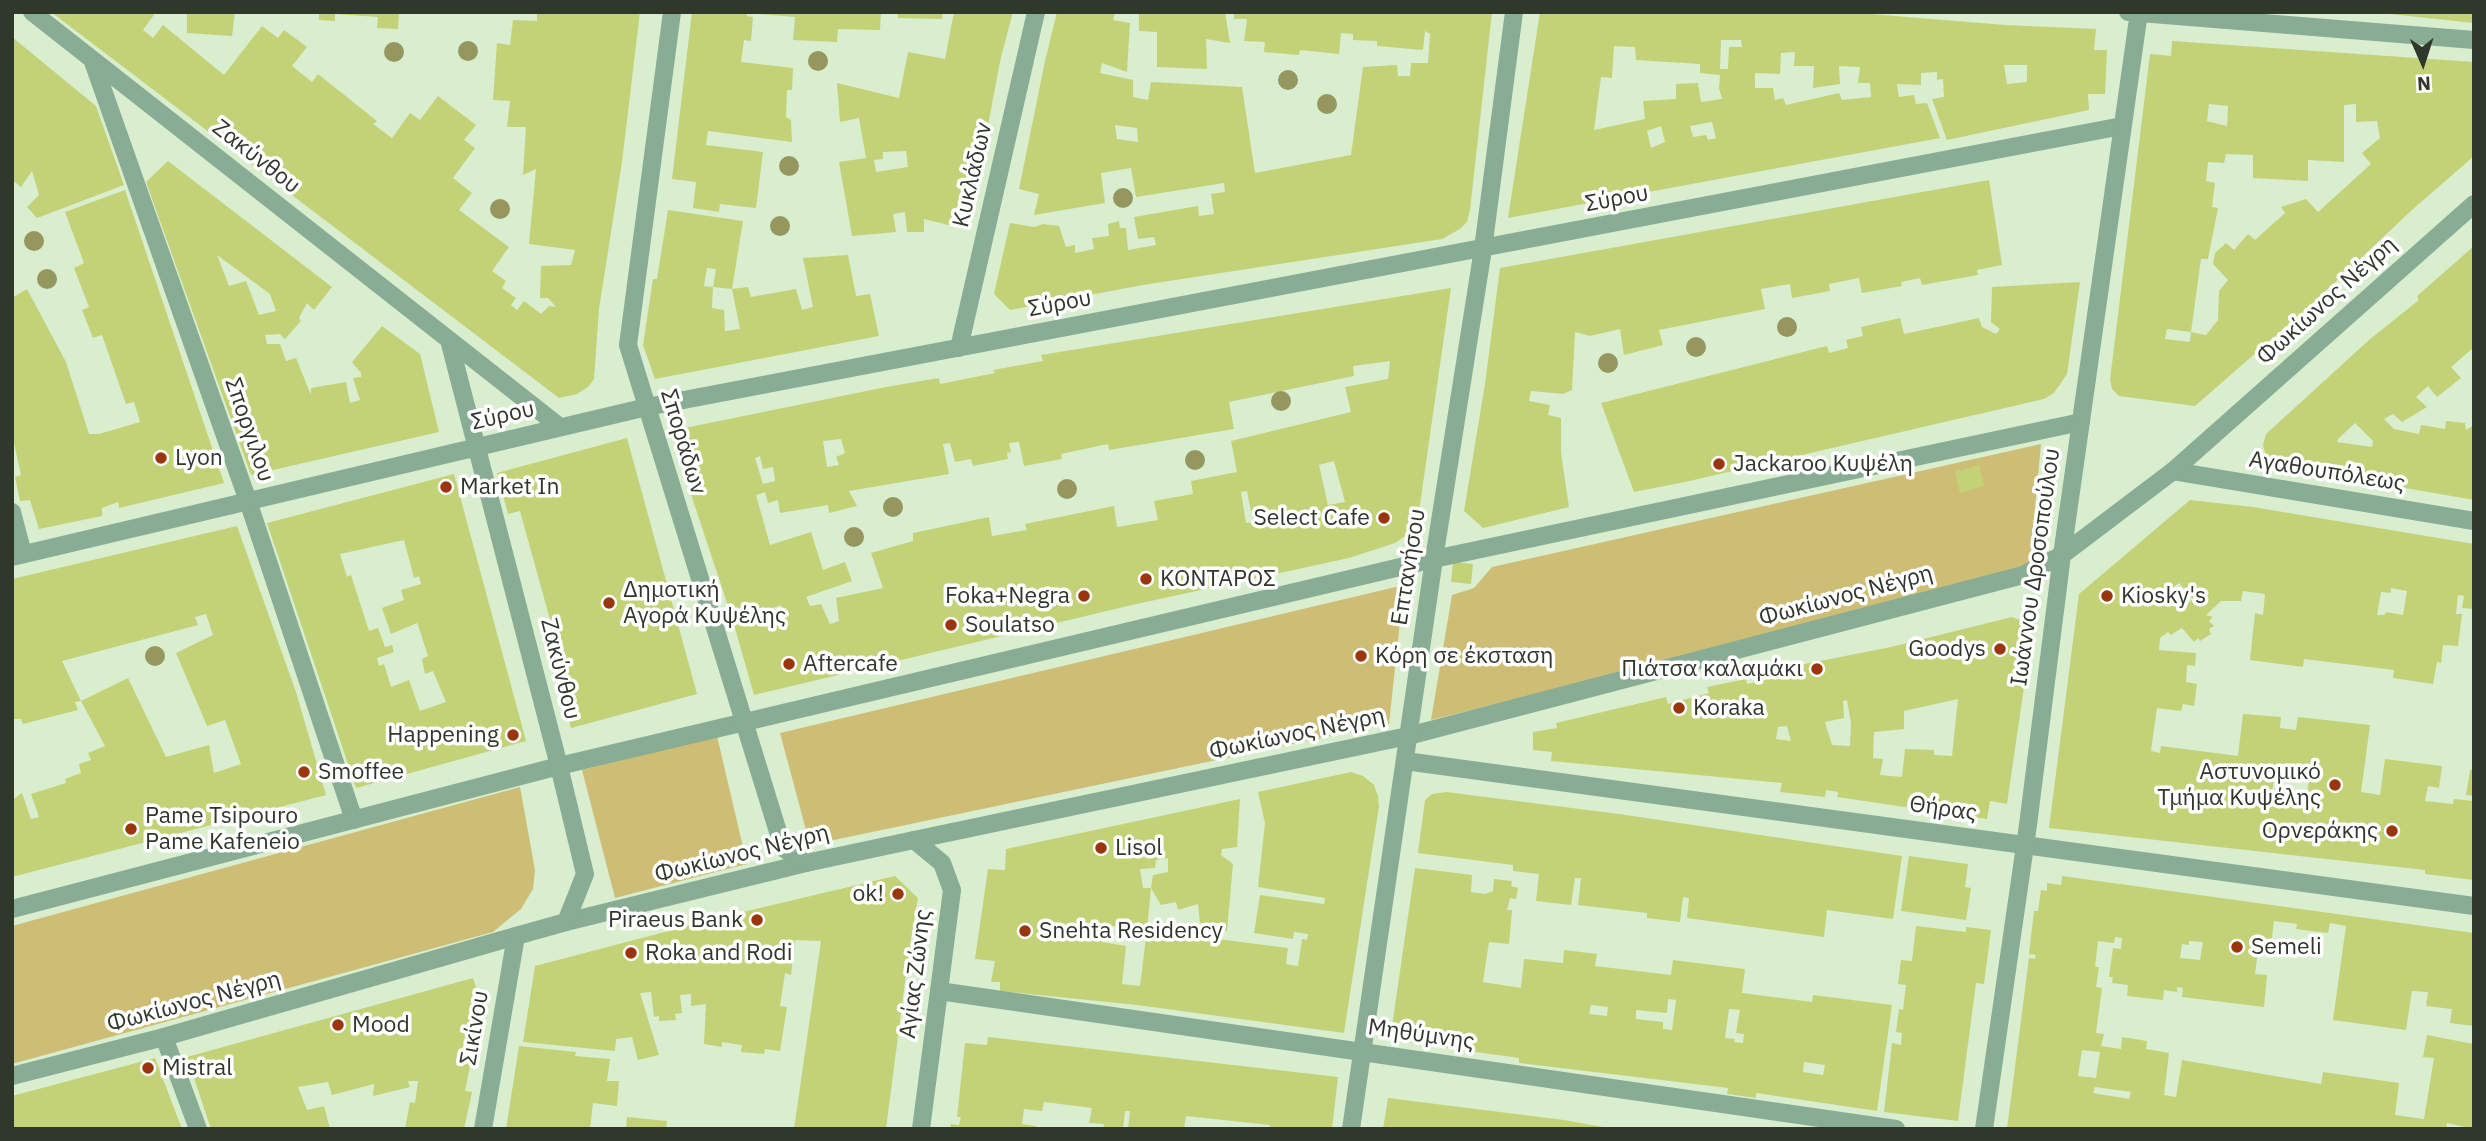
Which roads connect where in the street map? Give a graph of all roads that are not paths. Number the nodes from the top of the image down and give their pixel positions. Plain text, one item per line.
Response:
1 (32, 12) edge
2 (671, 12) edge
3 (1036, 12) edge
4 (1514, 12) edge
5 (2135, 13) edge
6 (2474, 40) edge
7 (92, 59) junction
8 (2122, 126) junction
9 (2474, 204) edge
10 (1482, 249) junction
11 (449, 340) junction
12 (959, 348) junction
13 (646, 407) junction
14 (2081, 422) junction
15 (560, 427) junction
16 (477, 447) junction
17 (2173, 471) junction
18 (248, 501) junction
19 (12, 512) edge
20 (2474, 521) edge
21 (2062, 555) junction
22 (18, 556) edge
23 (1434, 559) junction
24 (744, 723) junction
25 (1409, 736) junction
26 (1405, 761) junction
27 (559, 766) junction
28 (354, 820) junction
29 (914, 840) junction
30 (2025, 845) junction
31 (806, 863) junction
32 (2474, 906) edge
33 (12, 909) edge
34 (566, 922) junction
35 (516, 936) junction
36 (939, 990) junction
37 (164, 1037) junction
38 (1363, 1052) junction
39 (12, 1076) edge
40 (198, 1129) edge
41 (483, 1129) edge
42 (920, 1129) edge
43 (1351, 1129) edge
44 (1896, 1129) edge
45 (1984, 1129) edge

1 - 7 street, Ζακύνθου
2 - 13 street, Σποράδων
3 - 12 street, Κυκλάδων
4 - 10 street, Επτανήσου
5 - 6 street
5 - 8 street, Ιωάννου Δροσοπούλου
7 - 11 street, Ζακύνθου
7 - 18 street, Σποργιλου
8 - 10 street, Σύρου
8 - 14 street, Ιωάννου Δροσοπούλου
9 - 17 street, Φωκίωνος Νέγρη
10 - 12 street, Σύρου
10 - 23 street, Επτανήσου
11 - 15 street, Ζακύνθου
11 - 16 street, Ζακύνθου
12 - 13 street, Σύρου
13 - 15 street, Σύρου
13 - 24 street, Σποράδων
14 - 21 street, Ιωάννου Δροσοπούλου
14 - 23 street
15 - 16 street, Σύρου
16 - 18 street, Σύρου
16 - 27 street, Ζακύνθου
17 - 20 street, Αγαθουπόλεως
17 - 21 street, Φωκίωνος Νέγρη
18 - 22 street, Σύρου
18 - 28 street, Σποργιλου
19 - 22 street
21 - 25 street, Φωκίωνος Νέγρη
21 - 30 street, Ιωάννου Δροσοπούλου
23 - 24 street
23 - 25 street, Επτανήσου
24 - 27 street
24 - 31 street, Σποράδων
25 - 26 street, Επτανήσου
25 - 29 street, Φωκίωνος Νέγρη
26 - 30 street, Θήρας
26 - 38 street, Επτανήσου
27 - 28 street
27 - 34 street, Ζακύνθου
28 - 33 street
29 - 31 street, Φωκίωνος Νέγρη
29 - 36 street, Αγίας Ζώνης
30 - 32 street, Θήρας
30 - 45 street, Ιωάννου Δροσοπούλου
31 - 34 street, Φωκίωνος Νέγρη
34 - 35 street, Φωκίωνος Νέγρη
35 - 37 street, Φωκίωνος Νέγρη
35 - 41 street, Σικίνου
36 - 38 street, Μηθύμνης
36 - 42 street, Αγίας Ζώνης
37 - 39 street, Φωκίωνος Νέγρη
37 - 40 street
38 - 43 street, Επτανήσου
38 - 44 street, Μηθύμνης

